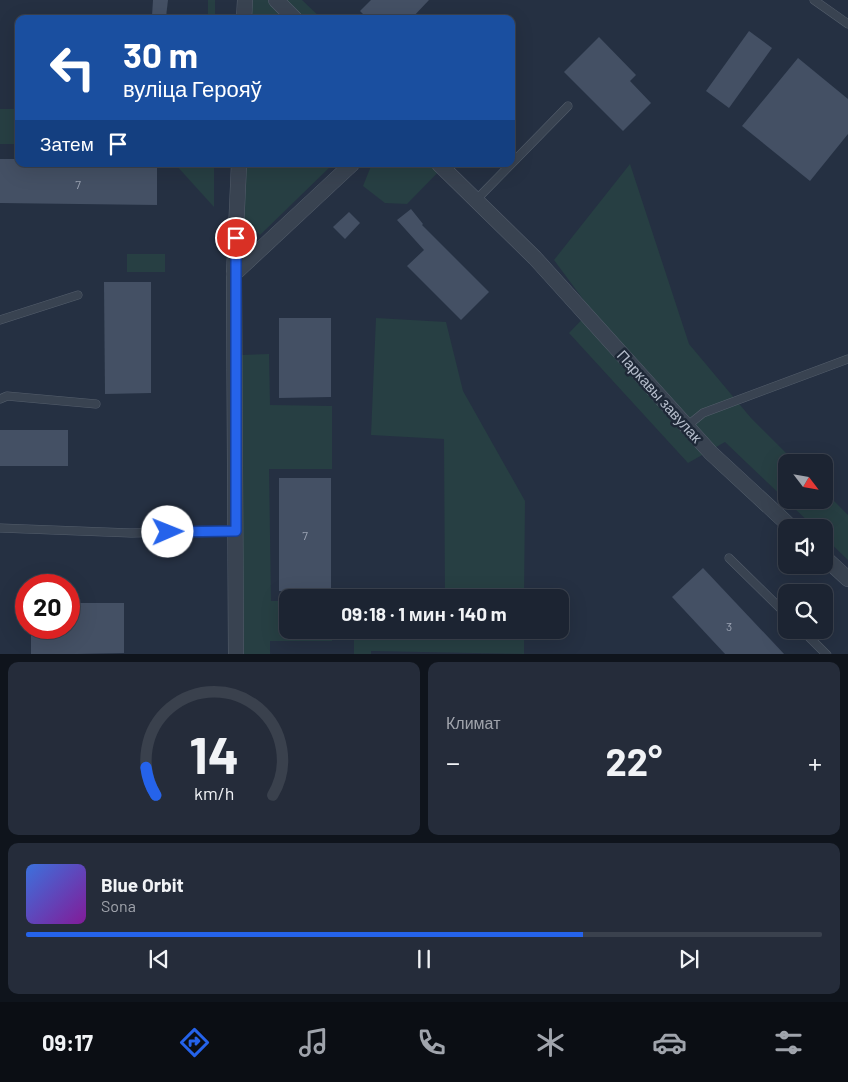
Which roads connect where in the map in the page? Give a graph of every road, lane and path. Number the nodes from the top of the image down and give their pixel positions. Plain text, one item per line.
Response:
1 (245, 0) edge
2 (276, 0) edge
3 (814, 0) edge
4 (244, 15) edge
5 (291, 15) edge
6 (848, 24) edge
7 (568, 106) dead end
8 (515, 160) edge
9 (239, 167) edge
10 (349, 167) edge
11 (442, 167) edge
12 (508, 167) edge
13 (476, 200) junction
14 (234, 274) junction
15 (78, 294) dead end
16 (0, 320) edge
17 (848, 359) edge
18 (0, 399) edge
19 (96, 404) dead end
20 (687, 426) junction
21 (782, 519) edge
22 (0, 528) edge
23 (236, 531) junction
24 (729, 558) dead end
25 (833, 565) edge
26 (848, 579) edge
27 (778, 606) edge
28 (811, 639) edge
29 (236, 654) edge
30 (827, 654) edge

1 - 4 street
2 - 5 street
3 - 6 lane
7 - 8 lane
9 - 14 street
10 - 14 street
11 - 13 street, Паркавы завулак
12 - 13 lane
13 - 20 street, Паркавы завулак
14 - 23 street
15 - 16 lane
17 - 20 lane
18 - 19 lane
20 - 21 street, Паркавы завулак
22 - 23 lane
23 - 29 street
24 - 27 lane
25 - 26 street
28 - 30 lane

